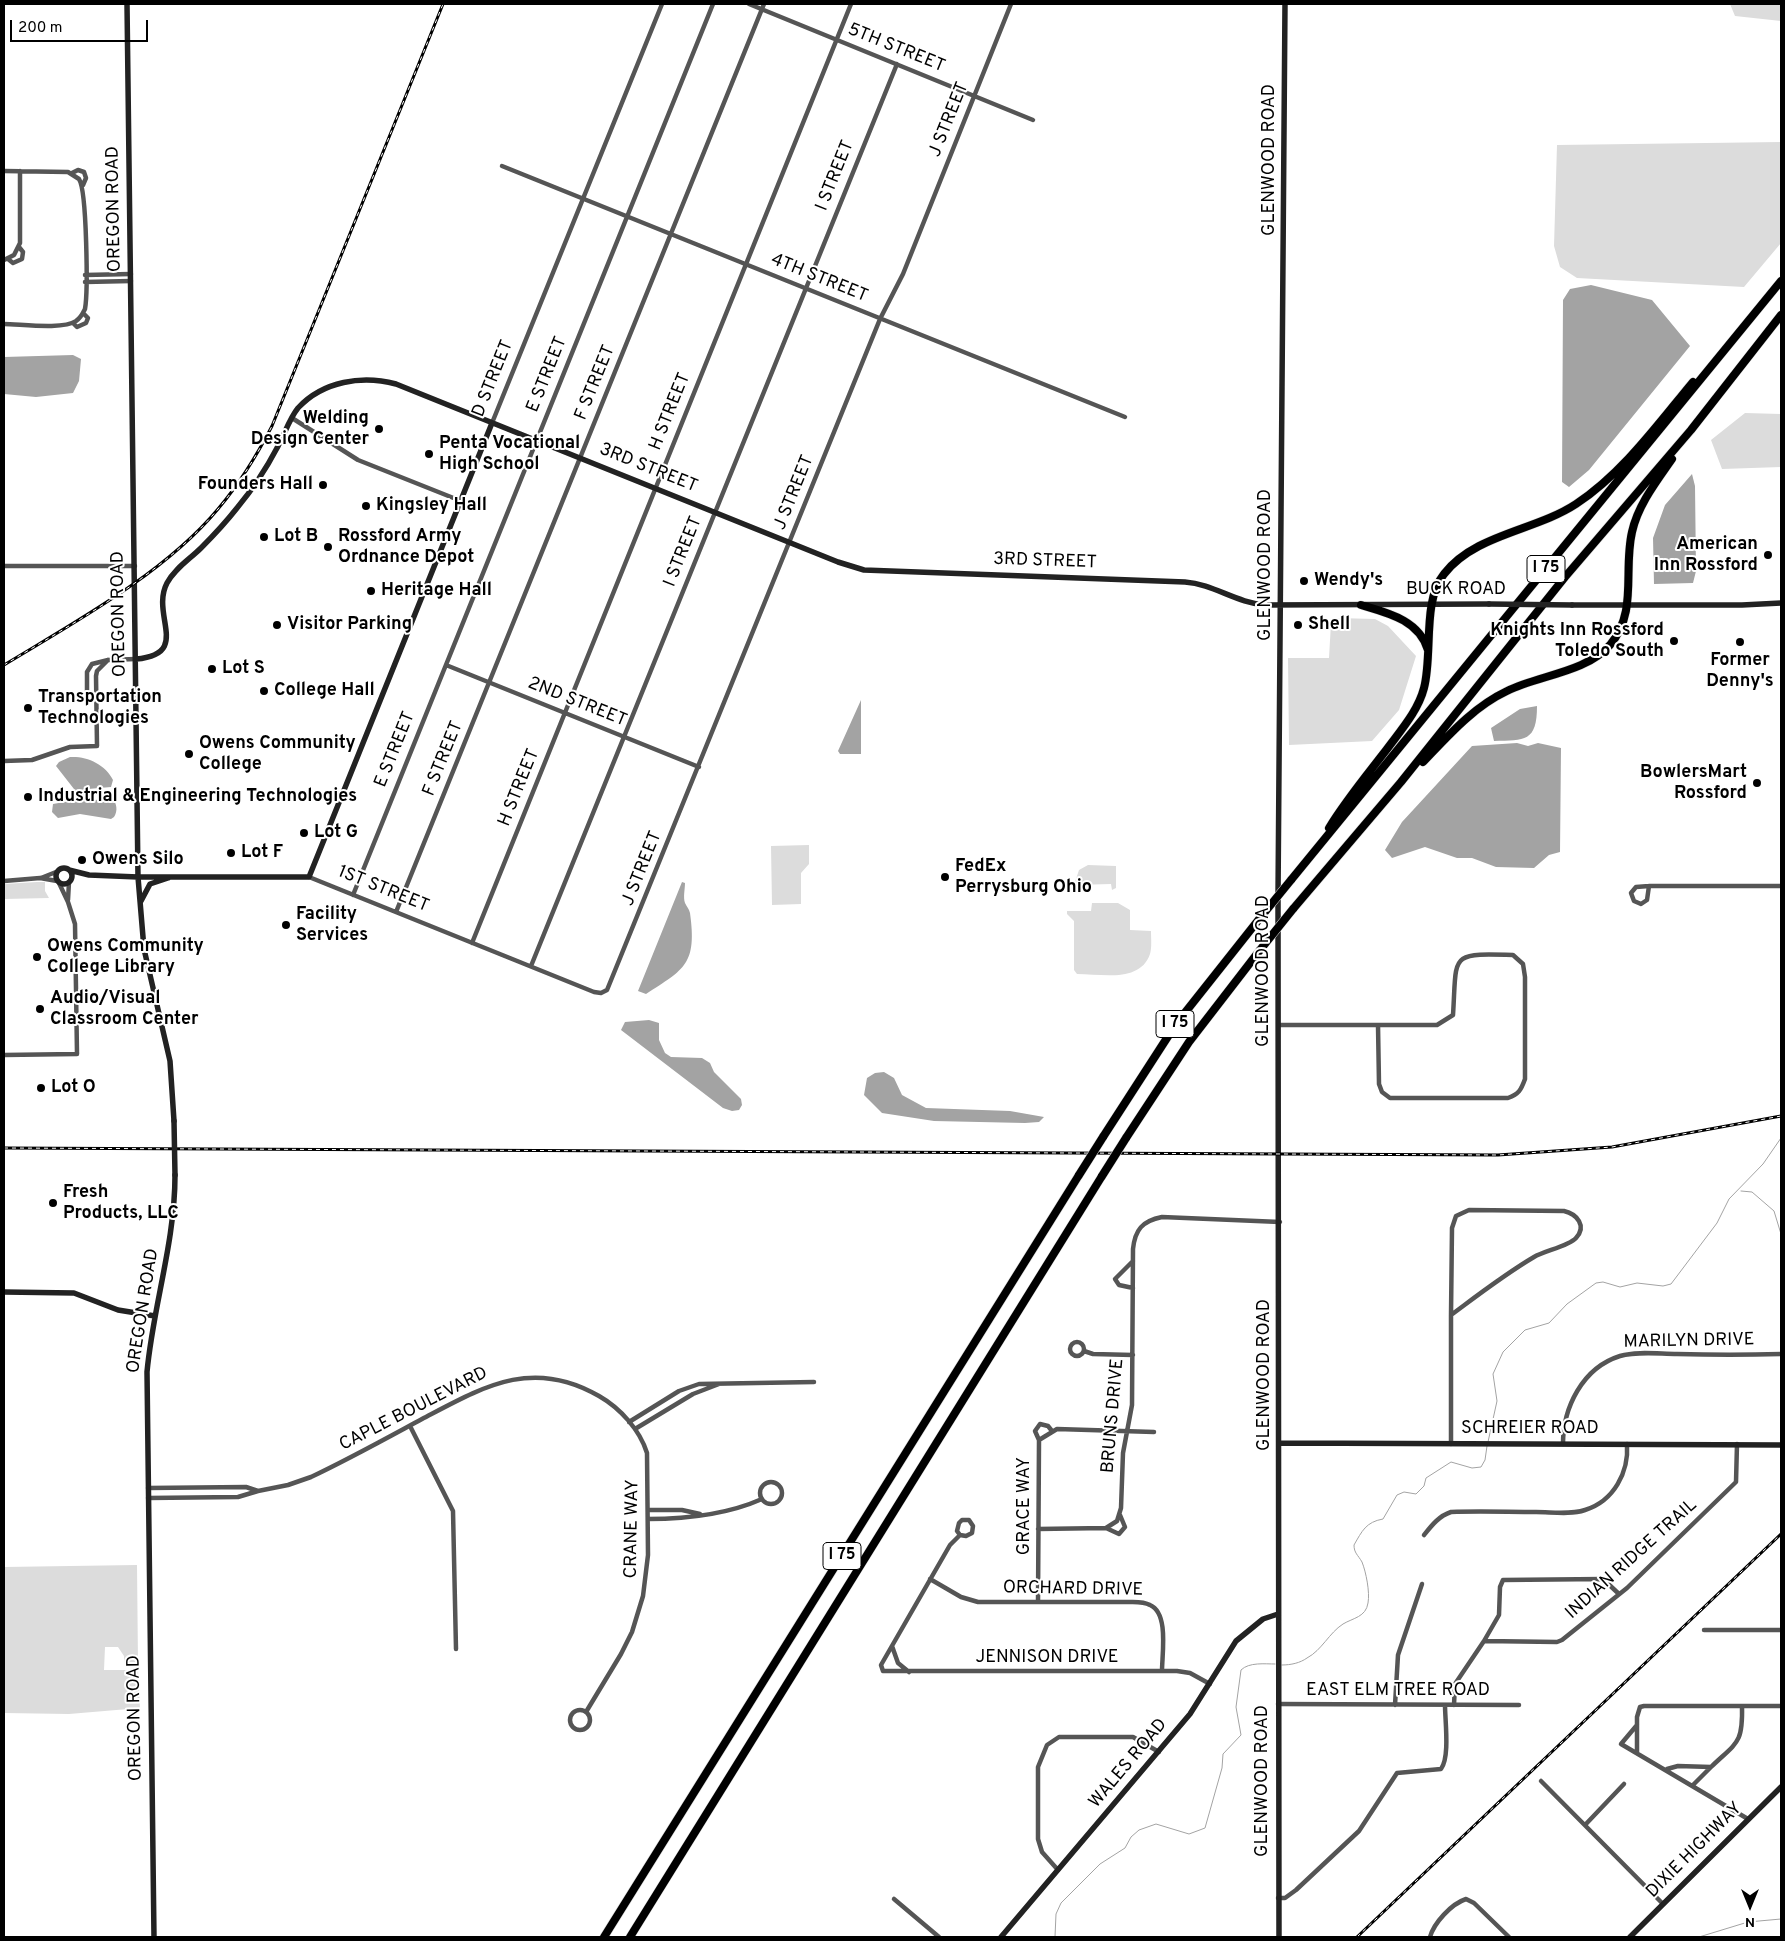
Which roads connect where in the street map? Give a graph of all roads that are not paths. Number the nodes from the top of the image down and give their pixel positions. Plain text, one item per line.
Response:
1 (127, 4) edge
2 (662, 4) edge
3 (713, 4) edge
4 (749, 4) edge
5 (851, 4) edge
6 (1011, 4) edge
7 (1285, 4) edge
8 (763, 6) edge
9 (837, 39) junction
10 (897, 64) junction
11 (974, 96) junction
12 (1033, 120) dead end
13 (502, 166) dead end
14 (4, 171) edge
15 (20, 172) junction
16 (583, 198) junction
17 (627, 216) junction
18 (671, 234) junction
19 (19, 247) junction
20 (6, 259) edge
21 (746, 264) junction
22 (131, 274) junction
23 (85, 275) junction
24 (131, 281) junction
25 (1781, 281) edge
26 (85, 282) junction
27 (805, 288) junction
28 (1763, 304) junction
29 (83, 313) junction
30 (1781, 315) edge
31 (880, 319) junction
32 (73, 323) junction
33 (4, 324) edge
34 (1125, 417) dead end
35 (292, 418) junction
36 (492, 423) junction
37 (1691, 430) junction
38 (536, 440) junction
39 (580, 458) junction
40 (655, 488) junction
41 (460, 501) junction
42 (715, 512) junction
43 (790, 543) junction
44 (4, 566) edge
45 (135, 566) junction
46 (1781, 603) edge
47 (1432, 604) junction
48 (1281, 605) junction
49 (1361, 605) junction
50 (1628, 605) junction
51 (136, 659) junction
52 (1430, 659) junction
53 (108, 660) junction
54 (446, 665) junction
55 (489, 683) junction
56 (87, 700) dead end
57 (565, 713) junction
58 (624, 737) junction
59 (4, 761) edge
60 (698, 767) junction
61 (1401, 782) junction
62 (1311, 856) junction
63 (69, 870) junction
64 (56, 872) junction
65 (89, 875) junction
66 (138, 877) junction
67 (173, 877) junction
68 (308, 877) junction
69 (40, 878) junction
70 (4, 881) edge
71 (70, 881) junction
72 (58, 882) junction
73 (1649, 886) junction
74 (1781, 886) edge
75 (353, 895) junction
76 (68, 900) junction
77 (140, 903) junction
78 (396, 912) junction
79 (472, 942) junction
80 (531, 966) junction
81 (604, 992) joint
82 (1279, 1025) junction
83 (1378, 1025) junction
84 (4, 1055) edge
85 (1280, 1222) junction
86 (1133, 1261) junction
87 (1133, 1288) junction
88 (4, 1292) edge
89 (1452, 1315) junction
90 (155, 1316) junction
91 (1084, 1351) dead end
92 (1781, 1354) edge
93 (1133, 1355) junction
94 (814, 1382) dead end
95 (725, 1383) junction
96 (410, 1426) junction
97 (632, 1426) junction
98 (1052, 1431) junction
99 (1127, 1431) junction
100 (1154, 1432) dead end
101 (1039, 1440) junction
102 (1280, 1443) junction
103 (1451, 1444) junction
104 (1563, 1444) junction
105 (1627, 1444) junction
106 (1737, 1444) junction
107 (1781, 1444) edge
108 (148, 1488) junction
109 (258, 1491) junction
110 (148, 1498) junction
111 (762, 1499) junction
112 (648, 1510) junction
113 (700, 1514) junction
114 (1120, 1515) junction
115 (648, 1519) junction
116 (1106, 1528) junction
117 (1038, 1529) junction
118 (960, 1535) dead end
119 (1424, 1535) dead end
120 (930, 1580) junction
121 (1422, 1584) dead end
122 (1619, 1594) junction
123 (1038, 1602) junction
124 (1278, 1614) junction
125 (1704, 1630) dead end
126 (1781, 1630) edge
127 (1484, 1641) junction
128 (892, 1646) junction
129 (456, 1649) dead end
130 (1162, 1671) junction
131 (910, 1672) junction
132 (1210, 1684) junction
133 (1278, 1704) junction
134 (1395, 1705) junction
135 (1445, 1705) junction
136 (1454, 1705) junction
137 (1519, 1705) dead end
138 (1742, 1706) junction
139 (1781, 1706) edge
140 (586, 1712) junction
141 (1637, 1725) junction
142 (1159, 1752) junction
143 (1637, 1752) junction
144 (1711, 1767) junction
145 (1666, 1769) junction
146 (1541, 1781) dead end
147 (1624, 1784) dead end
148 (1693, 1785) junction
149 (1781, 1787) edge
150 (1748, 1819) junction
151 (1585, 1825) junction
152 (1058, 1870) junction
153 (1278, 1898) junction
154 (894, 1899) dead end
155 (1664, 1904) junction
156 (154, 1937) edge
157 (604, 1937) edge
158 (630, 1937) edge
159 (938, 1937) edge
160 (1001, 1937) edge
161 (1279, 1937) edge
162 (1430, 1937) edge
163 (1509, 1937) edge
164 (1630, 1937) edge

1 - 22 street, OREGON ROAD
2 - 16 street, D STREET
3 - 17 street, E STREET
4 - 8 street, 5TH STREET
5 - 9 street, H STREET
6 - 11 street, J STREET
7 - 48 street, GLENWOOD ROAD
8 - 9 street, 5TH STREET
8 - 18 street, F STREET
9 - 10 street, 5TH STREET
9 - 21 street, H STREET
10 - 11 street, 5TH STREET
10 - 27 street, I STREET
11 - 12 street, 5TH STREET
11 - 31 street, J STREET
13 - 16 street, 4TH STREET
14 - 15 street
15 - 19 street
15 - 23 street
16 - 17 street, 4TH STREET
16 - 36 street, D STREET
17 - 18 street, 4TH STREET
17 - 38 street, E STREET
18 - 21 street, 4TH STREET
18 - 39 street, F STREET
19 - 20 street
19 - 20 street
21 - 27 street, 4TH STREET
21 - 40 street, H STREET
22 - 23 street
22 - 24 street, OREGON ROAD
23 - 26 street
24 - 26 street
24 - 45 street, OREGON ROAD
25 - 28 highway, I 75
26 - 29 street
27 - 31 street, 4TH STREET
27 - 42 street, I STREET
28 - 47 highway
28 - 62 highway, I 75
29 - 32 street
29 - 32 street
30 - 37 highway, I 75
31 - 34 street, 4TH STREET
31 - 43 street, J STREET
32 - 33 street
35 - 36 street, 3RD STREET
35 - 41 street
35 - 51 street, 3RD STREET
36 - 38 street, 3RD STREET
36 - 41 street, D STREET
37 - 50 highway
37 - 61 highway, I 75
38 - 39 street, 3RD STREET
38 - 54 street, E STREET
39 - 40 street, 3RD STREET
39 - 55 street, F STREET
40 - 42 street, 3RD STREET
40 - 57 street, H STREET
41 - 68 street, D STREET
42 - 43 street, 3RD STREET
42 - 58 street, I STREET
43 - 48 street, 3RD STREET
43 - 60 street, J STREET
44 - 45 street
45 - 51 street, OREGON ROAD
46 - 50 street, BUCK ROAD
47 - 49 street, BUCK ROAD
47 - 50 street, BUCK ROAD, bridge
47 - 52 highway
48 - 49 street, BUCK ROAD
48 - 82 street, GLENWOOD ROAD
49 - 52 highway
50 - 61 highway
51 - 53 street
51 - 66 street, OREGON ROAD
52 - 62 highway
53 - 56 street
53 - 59 street
54 - 55 street, 2ND STREET
54 - 75 street, E STREET
55 - 57 street, 2ND STREET
55 - 78 street, F STREET
57 - 58 street, 2ND STREET
57 - 79 street, H STREET
58 - 60 street, 2ND STREET
58 - 80 street, I STREET
60 - 81 street, J STREET
61 - 158 highway, I 75, bridge
62 - 157 highway, I 75, bridge
63 - 64 street
63 - 65 street
63 - 71 street
64 - 69 street
64 - 72 street
65 - 66 street, 1ST STREET
65 - 71 street
66 - 67 street, 1ST STREET
66 - 77 street, OREGON ROAD
67 - 68 street, 1ST STREET
67 - 77 street
68 - 75 street, 1ST STREET
69 - 70 street
69 - 72 street
71 - 72 street
71 - 76 street
72 - 76 street
73 - 73 street
73 - 74 street
75 - 78 street, 1ST STREET
76 - 84 street
77 - 90 street, OREGON ROAD, bridge
78 - 79 street, 1ST STREET
79 - 80 street, 1ST STREET
80 - 81 street, 1ST STREET
82 - 83 street
82 - 85 street, GLENWOOD ROAD
83 - 83 street
85 - 86 street, BRUNS DRIVE
85 - 102 street, GLENWOOD ROAD
86 - 87 street, BRUNS DRIVE
86 - 87 street
87 - 93 street, BRUNS DRIVE
88 - 90 street
89 - 89 street
89 - 103 street
90 - 108 street, OREGON ROAD
91 - 93 street
92 - 104 street, MARILYN DRIVE
93 - 99 street, BRUNS DRIVE
94 - 95 street
95 - 97 street
95 - 97 street
96 - 97 street, CAPLE BOULEVARD
96 - 109 street, CAPLE BOULEVARD
96 - 129 street
97 - 112 street, CRANE WAY
98 - 99 street
98 - 101 street
98 - 101 street
99 - 100 street
99 - 114 street, BRUNS DRIVE
101 - 117 street, GRACE WAY
102 - 103 street, SCHREIER ROAD
102 - 124 street, GLENWOOD ROAD
103 - 104 street, SCHREIER ROAD
104 - 105 street, SCHREIER ROAD
105 - 106 street, SCHREIER ROAD
105 - 119 street
106 - 107 street, SCHREIER ROAD
106 - 122 street, INDIAN RIDGE TRAIL
108 - 109 street, CAPLE BOULEVARD
108 - 110 street, OREGON ROAD
109 - 110 street, CAPLE BOULEVARD
110 - 156 street, OREGON ROAD
111 - 111 street
111 - 113 street
112 - 113 street
112 - 115 street, CRANE WAY
113 - 115 street
114 - 116 street
114 - 116 street, BRUNS DRIVE
115 - 140 street, CRANE WAY
116 - 117 street, BRUNS DRIVE
117 - 123 street, GRACE WAY
118 - 120 street
120 - 123 street, ORCHARD DRIVE
120 - 128 street
121 - 134 street
122 - 127 street, INDIAN RIDGE TRAIL
122 - 127 street
123 - 130 street, ORCHARD DRIVE
124 - 132 street, WALES ROAD
124 - 133 street, GLENWOOD ROAD
125 - 126 street
127 - 136 street
128 - 131 street
128 - 131 street, JENNISON DRIVE
130 - 131 street, JENNISON DRIVE
130 - 132 street, JENNISON DRIVE
132 - 142 street, WALES ROAD
133 - 134 street, EAST ELM TREE ROAD
133 - 153 street, GLENWOOD ROAD
134 - 135 street, EAST ELM TREE ROAD
135 - 136 street, EAST ELM TREE ROAD
135 - 153 street
136 - 137 street, EAST ELM TREE ROAD
138 - 139 street
138 - 141 street
138 - 144 street
140 - 140 street, CRANE WAY
141 - 143 street
141 - 143 street
142 - 152 street, WALES ROAD
142 - 152 street
143 - 145 street
144 - 145 street
144 - 148 street
145 - 148 street
146 - 151 street
147 - 151 street
148 - 150 street
149 - 150 street, DIXIE HIGHWAY
150 - 155 street, DIXIE HIGHWAY
151 - 155 street
152 - 160 street, WALES ROAD
153 - 161 street, GLENWOOD ROAD
154 - 159 street
155 - 164 street, DIXIE HIGHWAY
162 - 163 street

